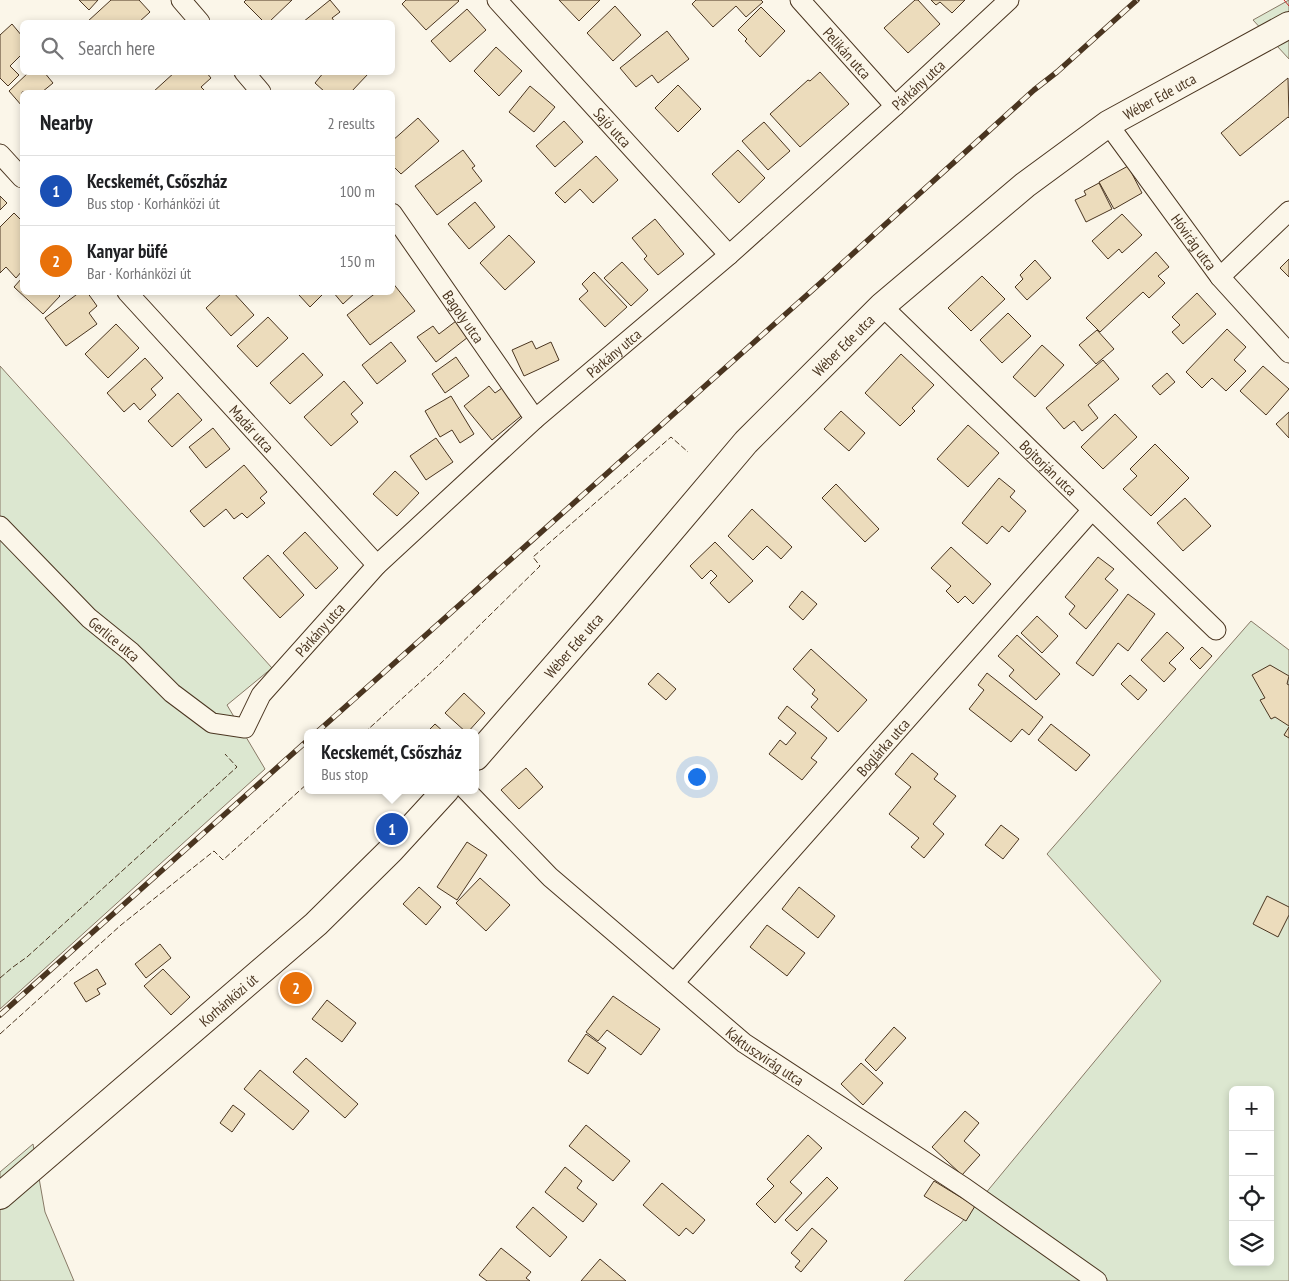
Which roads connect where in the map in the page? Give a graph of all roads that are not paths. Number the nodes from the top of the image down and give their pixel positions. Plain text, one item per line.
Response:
1 (181, 0) edge
2 (497, 0) edge
3 (800, 0) edge
4 (1009, 0) edge
5 (198, 20) edge
6 (1289, 25) edge
7 (247, 75) edge
8 (259, 90) edge
9 (895, 106) junction
10 (1108, 124) junction
11 (0, 154) edge
12 (20, 176) edge
13 (1289, 211) edge
14 (395, 217) edge
15 (729, 255) junction
16 (1220, 277) junction
17 (130, 295) edge
18 (882, 306) junction
19 (1289, 353) edge
20 (536, 419) junction
21 (1092, 510) junction
22 (0, 526) edge
23 (377, 565) junction
24 (1216, 630) dead end
25 (245, 728) joint
26 (479, 754) edge
27 (442, 794) edge
28 (470, 794) edge
29 (674, 983) junction
30 (0, 1196) edge
31 (1097, 1281) edge

1 - 5 street
2 - 15 street, Sajó utca
3 - 9 street, Pelikán utca
4 - 9 street, Párkány utca
6 - 10 street, Wéber Ede utca
7 - 8 street
9 - 15 street, Párkány utca
10 - 16 street, Hóvirág utca
10 - 18 street, Wéber Ede utca
11 - 12 street
13 - 16 street
14 - 20 street, Bagoly utca
15 - 20 street, Párkány utca
16 - 19 street, Hóvirág utca
17 - 23 street, Madár utca
18 - 21 street, Bojtorján utca
18 - 26 street, Wéber Ede utca
20 - 23 street, Párkány utca
21 - 24 street, Bojtorján utca
21 - 29 street, Boglárka utca
22 - 25 street, Gerlice utca
23 - 25 street, Párkány utca
27 - 30 street, Korhánközi út
28 - 29 street, Kaktuszvirág utca
29 - 31 street, Kaktuszvirág utca

